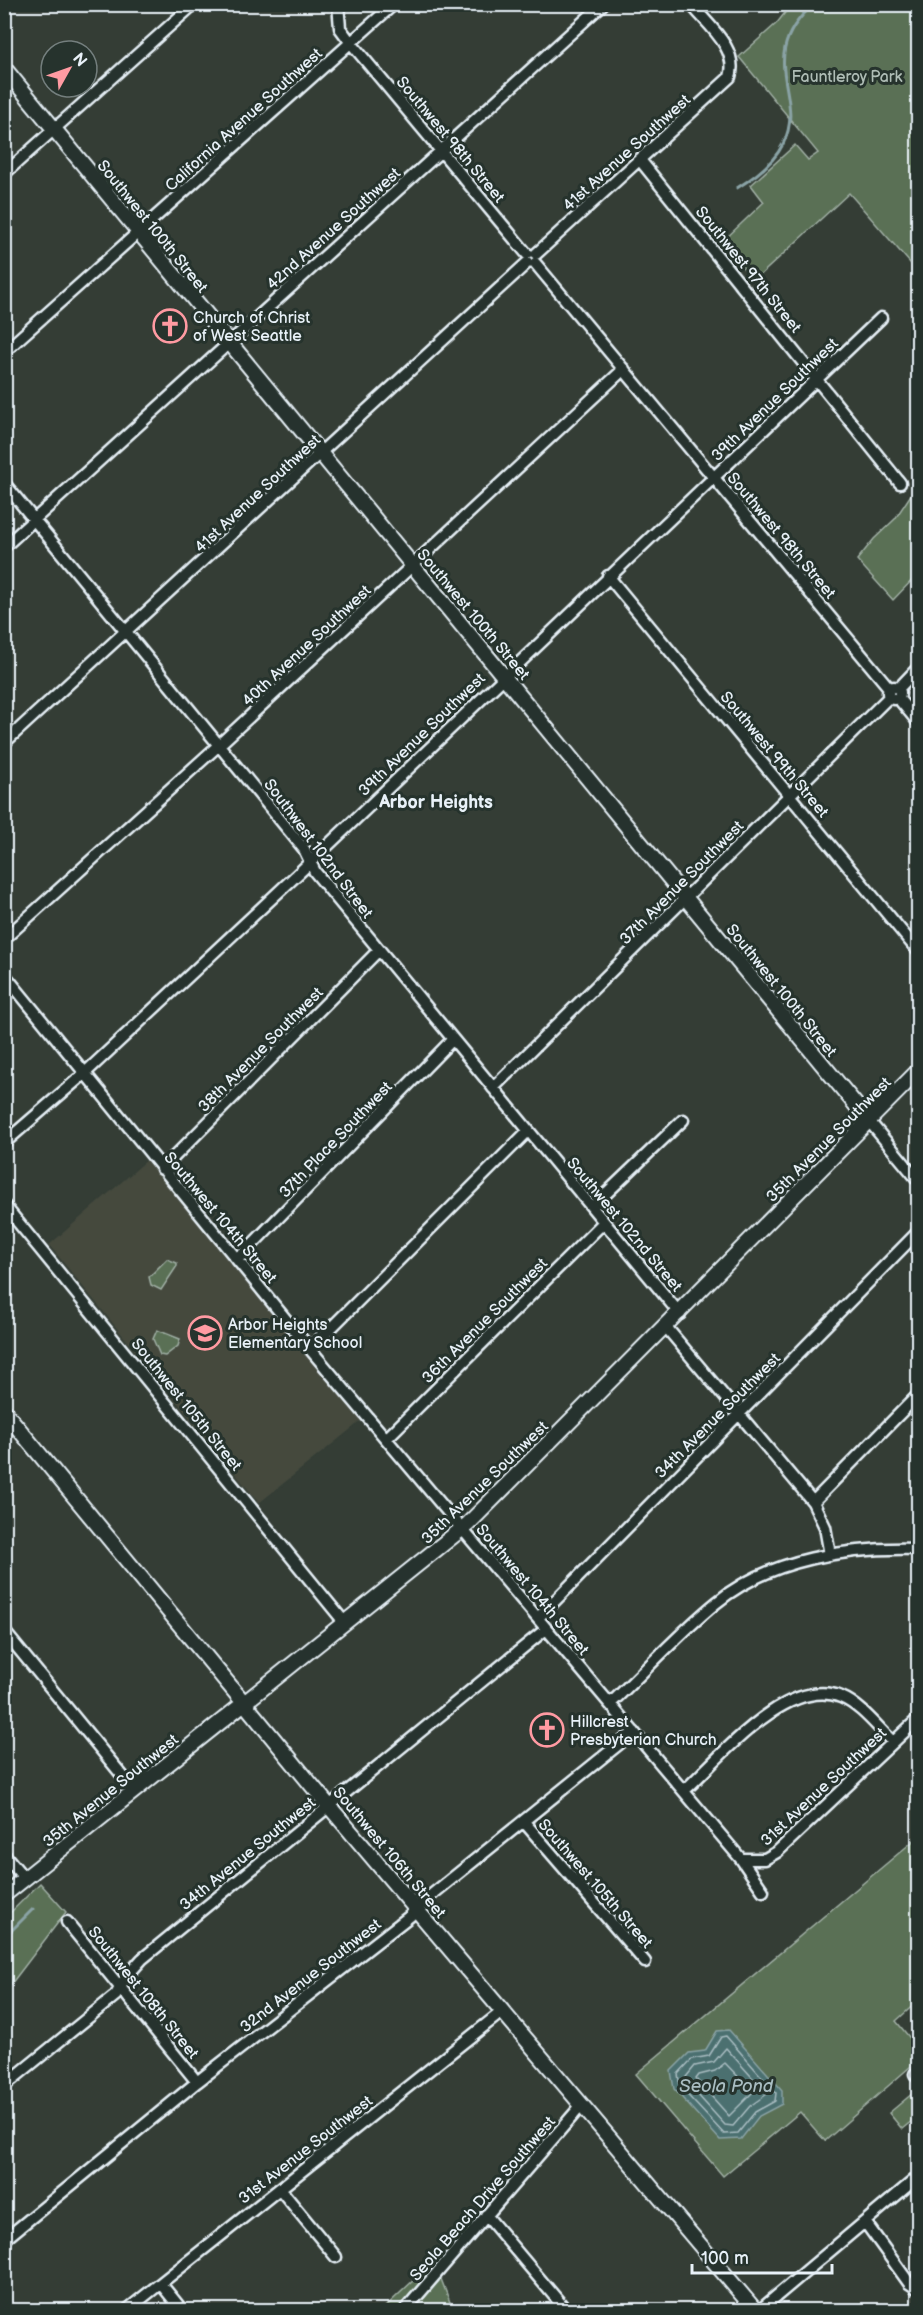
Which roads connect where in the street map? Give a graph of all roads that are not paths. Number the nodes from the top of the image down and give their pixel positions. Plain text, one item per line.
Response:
1 (194, 4) edge
2 (338, 4) edge
3 (394, 4) edge
4 (603, 4) edge
5 (691, 4) edge
6 (351, 43) junction
7 (4, 69) edge
8 (54, 130) junction
9 (441, 150) junction
10 (640, 160) junction
11 (4, 174) edge
12 (138, 232) junction
13 (531, 258) junction
14 (881, 318) dead end
15 (228, 344) junction
16 (4, 352) edge
17 (624, 369) junction
18 (816, 378) junction
19 (320, 455) junction
20 (714, 478) junction
21 (4, 483) edge
22 (900, 483) dead end
23 (35, 520) junction
24 (4, 547) edge
25 (412, 567) junction
26 (608, 576) junction
27 (128, 633) junction
28 (918, 668) edge
29 (504, 675) junction
30 (894, 693) junction
31 (918, 722) edge
32 (4, 743) edge
33 (220, 744) junction
34 (790, 796) junction
35 (310, 861) junction
36 (686, 899) junction
37 (4, 939) edge
38 (379, 950) junction
39 (918, 951) edge
40 (4, 974) edge
41 (453, 1039) junction
42 (918, 1071) edge
43 (86, 1073) junction
44 (493, 1088) junction
45 (683, 1120) dead end
46 (869, 1121) junction
47 (528, 1131) junction
48 (4, 1143) edge
49 (162, 1169) junction
50 (918, 1180) edge
51 (4, 1205) edge
52 (592, 1207) junction
53 (604, 1222) junction
54 (918, 1232) edge
55 (238, 1259) junction
56 (680, 1314) junction
57 (666, 1328) junction
58 (310, 1349) junction
59 (918, 1395) edge
60 (4, 1411) edge
61 (738, 1415) junction
62 (386, 1439) junction
63 (813, 1502) junction
64 (462, 1529) junction
65 (918, 1549) edge
66 (830, 1555) junction
67 (538, 1618) junction
68 (345, 1623) junction
69 (546, 1629) junction
70 (4, 1631) edge
71 (245, 1704) junction
72 (610, 1704) junction
73 (918, 1719) edge
74 (634, 1732) junction
75 (893, 1743) junction
76 (135, 1791) junction
77 (684, 1791) junction
78 (328, 1805) junction
79 (525, 1822) junction
80 (4, 1854) edge
81 (741, 1859) junction
82 (25, 1879) junction
83 (763, 1891) dead end
84 (4, 1895) edge
85 (416, 1909) junction
86 (67, 1922) dead end
87 (645, 1962) dead end
88 (120, 1987) junction
89 (503, 2011) junction
90 (197, 2082) junction
91 (4, 2086) edge
92 (581, 2106) junction
93 (918, 2177) edge
94 (280, 2188) junction
95 (486, 2215) junction
96 (865, 2222) junction
97 (4, 2240) edge
98 (336, 2257) dead end
99 (161, 2283) junction
100 (918, 2289) edge
101 (127, 2310) edge
102 (182, 2310) edge
103 (405, 2310) edge
104 (566, 2310) edge
105 (755, 2310) edge
106 (760, 2310) edge

1 - 8 street
2 - 6 street, Southwest 98th Street
3 - 6 street, California Avenue Southwest
4 - 9 street, 42nd Avenue Southwest
5 - 10 street, 41st Avenue Southwest
6 - 9 street, Southwest 98th Street
6 - 12 street, California Avenue Southwest
7 - 8 street, Southwest 100th Street
8 - 11 street
8 - 12 street, Southwest 100th Street
9 - 13 street, Southwest 98th Street
9 - 15 street, 42nd Avenue Southwest
10 - 13 street, 41st Avenue Southwest
10 - 18 street, Southwest 97th Street
12 - 15 street, Southwest 100th Street
12 - 16 street, California Avenue Southwest
13 - 17 street, Southwest 98th Street
13 - 19 street, 41st Avenue Southwest
14 - 18 street, 39th Avenue Southwest
15 - 19 street, Southwest 100th Street
15 - 23 street, 42nd Avenue Southwest
17 - 20 street, Southwest 98th Street
17 - 25 street, 40th Avenue Southwest
18 - 20 street, 39th Avenue Southwest
18 - 22 street, Southwest 97th Street
19 - 25 street, Southwest 100th Street
19 - 27 street, 41st Avenue Southwest
20 - 26 street, 39th Avenue Southwest
20 - 30 street, Southwest 98th Street
21 - 23 street, Southwest 102nd Street
23 - 24 street, 42nd Avenue Southwest
23 - 27 street, Southwest 102nd Street
25 - 29 street, Southwest 100th Street
25 - 33 street, 40th Avenue Southwest
26 - 29 street, 39th Avenue Southwest
26 - 34 street, Southwest 99th Street
27 - 32 street, 41st Avenue Southwest
27 - 33 street, Southwest 102nd Street
28 - 30 street, 37th Avenue Southwest
29 - 35 street, 39th Avenue Southwest
29 - 36 street, Southwest 100th Street
30 - 31 street, Southwest 98th Street
30 - 34 street, 37th Avenue Southwest
33 - 35 street, Southwest 102nd Street
33 - 37 street, 40th Avenue Southwest
34 - 36 street, 37th Avenue Southwest
34 - 39 street, Southwest 99th Street
35 - 38 street, Southwest 102nd Street
35 - 43 street, 39th Avenue Southwest
36 - 44 street, 37th Avenue Southwest
36 - 46 street, Southwest 100th Street
38 - 41 street, Southwest 102nd Street
38 - 49 street, 38th Avenue Southwest
40 - 43 street, Southwest 104th Street
41 - 44 street, Southwest 102nd Street
41 - 55 street, 37th Place Southwest
42 - 46 street, 35th Avenue Southwest
43 - 48 street, 39th Avenue Southwest
43 - 49 street, Southwest 104th Street
44 - 47 street, Southwest 102nd Street
45 - 52 street
46 - 50 street, Southwest 100th Street
46 - 56 street, 35th Avenue Southwest
47 - 52 street, Southwest 102nd Street
47 - 58 street
49 - 55 street, Southwest 104th Street
51 - 68 street, Southwest 105th Street
52 - 53 street, Southwest 102nd Street
53 - 56 street, Southwest 102nd Street
53 - 62 street, 36th Avenue Southwest
54 - 61 street, 34th Avenue Southwest
55 - 58 street, Southwest 104th Street
56 - 57 street, 35th Avenue Southwest
57 - 61 street
57 - 64 street, 35th Avenue Southwest
58 - 62 street, Southwest 104th Street
59 - 63 street
60 - 71 street, Southwest 106th Street
61 - 63 street
61 - 67 street, 34th Avenue Southwest
62 - 64 street, Southwest 104th Street
63 - 66 street
64 - 67 street, Southwest 104th Street
64 - 68 street, 35th Avenue Southwest
65 - 66 street
66 - 72 street
67 - 69 street, Southwest 104th Street
68 - 71 street, 35th Avenue Southwest
69 - 72 street, Southwest 104th Street
69 - 78 street, 34th Avenue Southwest
70 - 76 street
71 - 76 street, 35th Avenue Southwest
71 - 78 street, Southwest 106th Street
72 - 74 street, Southwest 104th Street
73 - 75 street, 31st Avenue Southwest
74 - 77 street, Southwest 104th Street
74 - 79 street, 32nd Avenue Southwest
75 - 77 street
75 - 81 street, 31st Avenue Southwest
76 - 82 street, 35th Avenue Southwest
77 - 81 street, Southwest 104th Street
78 - 85 street, Southwest 106th Street
78 - 88 street, 34th Avenue Southwest
79 - 85 street, 32nd Avenue Southwest
79 - 87 street, Southwest 105th Street
80 - 82 street
81 - 83 street, Southwest 104th Street
82 - 84 street, 35th Avenue Southwest
85 - 89 street, Southwest 106th Street
85 - 90 street, 32nd Avenue Southwest
86 - 88 street, Southwest 108th Street
88 - 90 street, Southwest 108th Street
88 - 91 street, 34th Avenue Southwest
89 - 92 street, Southwest 106th Street
89 - 94 street, 31st Avenue Southwest
90 - 97 street, 32nd Avenue Southwest
92 - 95 street, Seola Beach Drive Southwest
92 - 105 street, Southwest 106th Street
93 - 96 street
94 - 98 street
94 - 99 street, 31st Avenue Southwest
95 - 103 street, Seola Beach Drive Southwest
95 - 104 street
96 - 100 street
96 - 106 street
99 - 101 street, 31st Avenue Southwest
99 - 102 street

